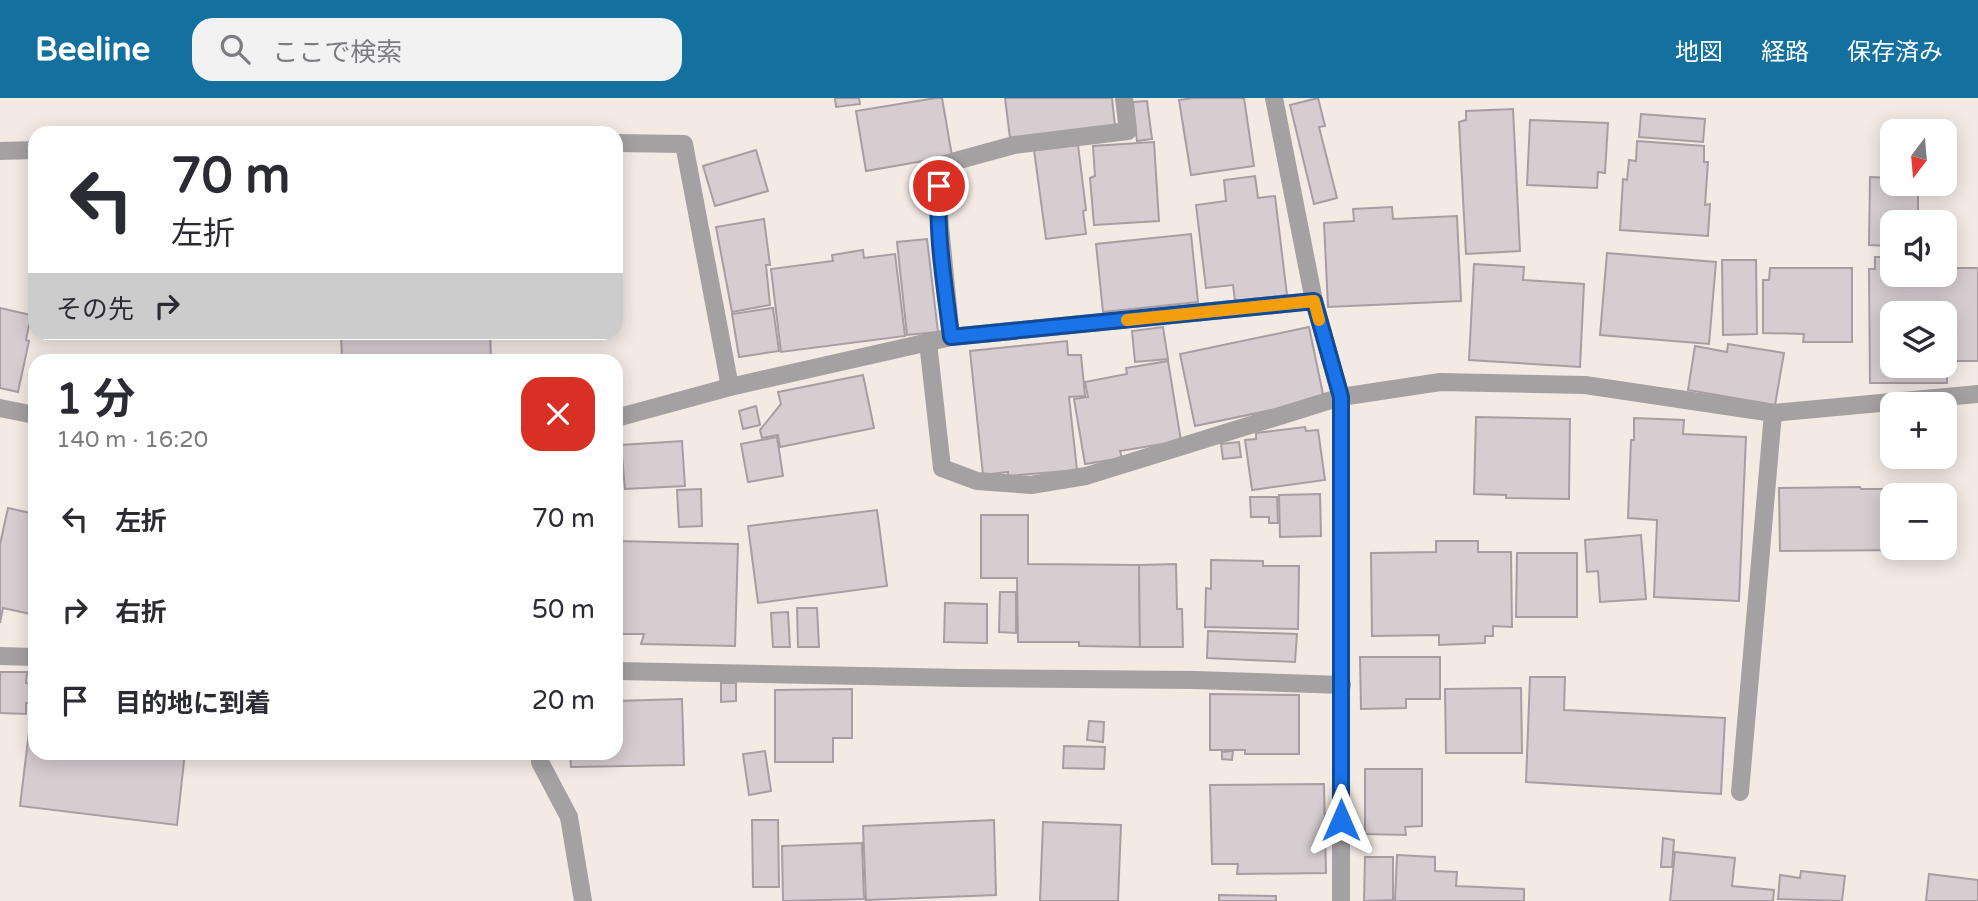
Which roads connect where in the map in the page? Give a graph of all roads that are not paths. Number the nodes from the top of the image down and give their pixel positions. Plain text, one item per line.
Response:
1 (1124, 98) edge
2 (1274, 98) edge
3 (623, 143) edge
4 (28, 150) edge
5 (0, 151) edge
6 (1314, 301) junction
7 (951, 337) junction
8 (928, 342) junction
9 (730, 387) junction
10 (1978, 394) edge
11 (1341, 397) junction
12 (0, 408) edge
13 (1773, 413) junction
14 (28, 414) edge
15 (623, 416) edge
16 (0, 656) edge
17 (28, 657) edge
18 (623, 671) edge
19 (1342, 685) junction
20 (540, 760) edge
21 (1740, 792) dead end
22 (583, 901) edge
23 (1340, 901) edge

1 - 7 street
2 - 6 street
3 - 9 street
4 - 5 street
6 - 7 street
6 - 11 street
7 - 8 street
8 - 9 street
8 - 11 street
9 - 15 street
10 - 13 street
11 - 13 street
11 - 19 street
12 - 14 street
13 - 21 street
16 - 17 street
18 - 19 street
19 - 23 street
20 - 22 street

